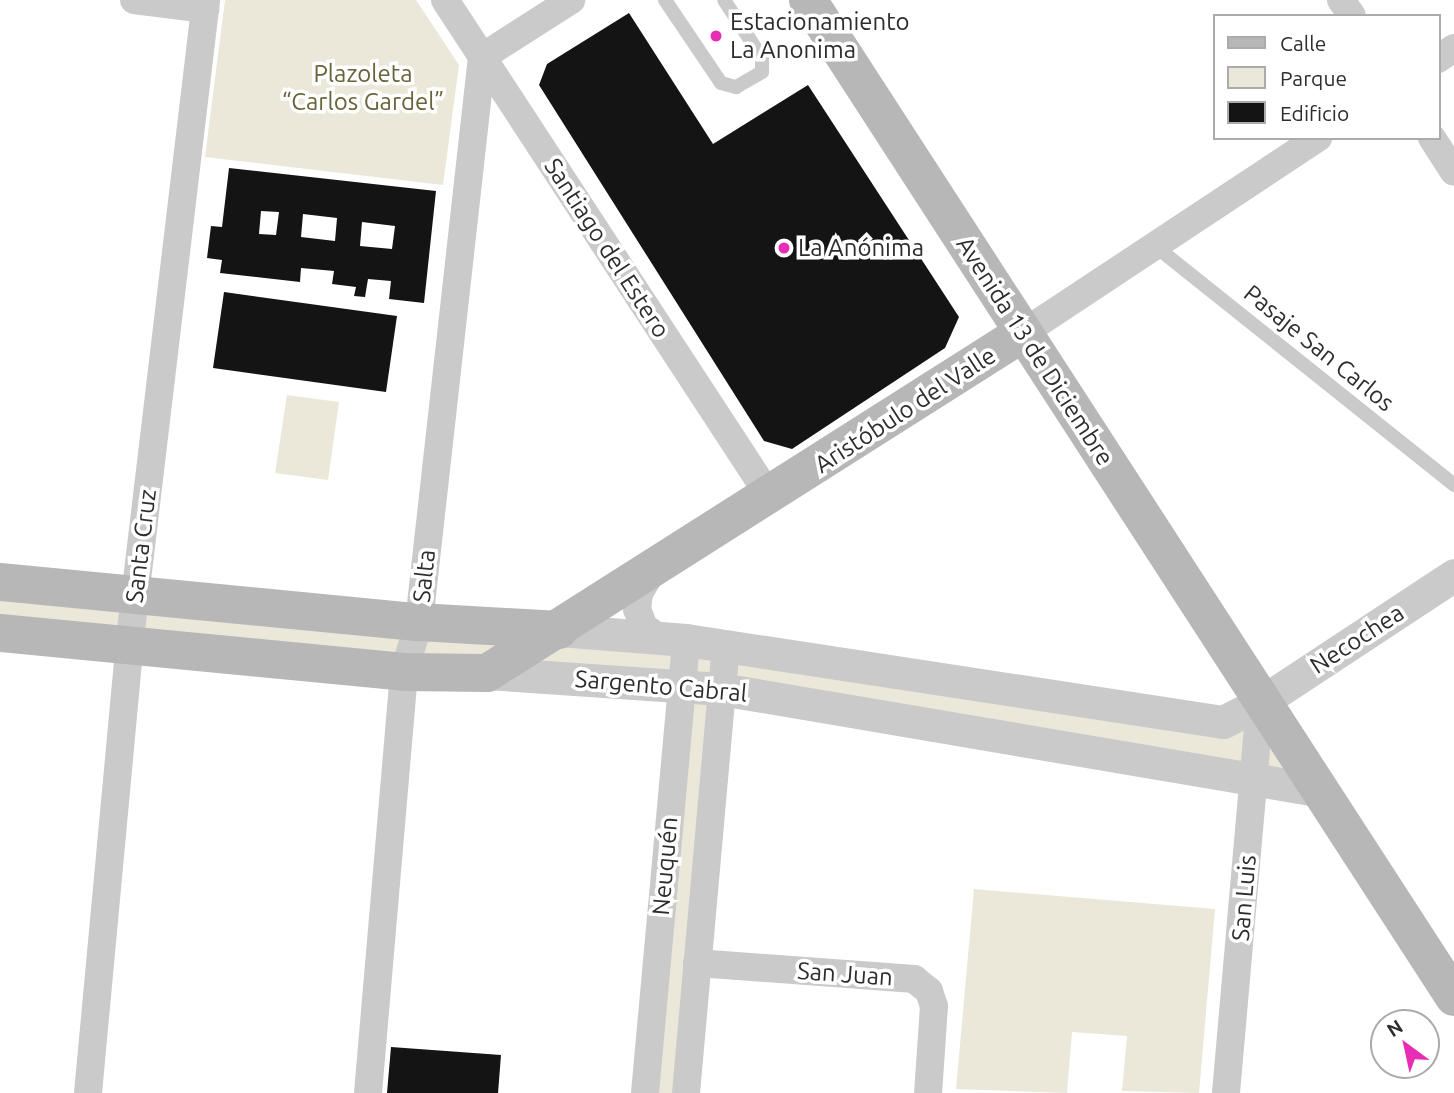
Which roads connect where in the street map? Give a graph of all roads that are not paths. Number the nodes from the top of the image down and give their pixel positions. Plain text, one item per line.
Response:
1 (134, 0) edge
2 (444, 0) edge
3 (570, 0) edge
4 (665, 0) edge
5 (724, 0) edge
6 (808, 0) edge
7 (206, 5) edge
8 (482, 57) junction
9 (1315, 140) edge
10 (1434, 140) edge
11 (1454, 172) edge
12 (1155, 246) junction
13 (1023, 333) junction
14 (1454, 485) edge
15 (770, 497) junction
16 (652, 573) junction
17 (1454, 575) edge
18 (0, 582) edge
19 (135, 597) junction
20 (419, 622) junction
21 (559, 630) junction
22 (0, 633) edge
23 (673, 639) junction
24 (726, 646) junction
25 (129, 647) junction
26 (404, 672) junction
27 (487, 673) junction
28 (682, 684) junction
29 (721, 689) junction
30 (1260, 703) junction
31 (1254, 779) junction
32 (1317, 790) junction
33 (697, 963) junction
34 (1454, 997) edge
35 (88, 1093) edge
36 (368, 1093) edge
37 (645, 1093) edge
38 (686, 1093) edge
39 (928, 1093) edge
40 (1226, 1093) edge

1 - 7 street
2 - 8 street, Santiago del Estero
3 - 8 street
4 - 5 lane
6 - 13 main road, Avenida 13 de Diciembre
7 - 19 street, Santa Cruz
8 - 15 street, Santiago del Estero
8 - 20 street, Salta
9 - 12 street, Aristóbulo del Valle
10 - 11 street
12 - 13 street, Aristóbulo del Valle
12 - 14 lane, Pasaje San Carlos
13 - 15 main road, Aristóbulo del Valle
13 - 30 main road, Avenida 13 de Diciembre
15 - 16 main road, Aristóbulo del Valle
16 - 21 main road, Aristóbulo del Valle
16 - 23 street
17 - 30 street, Necochea
18 - 19 main road
19 - 20 main road
19 - 25 street, Santa Cruz
20 - 21 main road
20 - 26 street, Salta
21 - 23 street, Necochea
21 - 27 main road, Aristóbulo del Valle
22 - 25 main road, Sargento Cabral
23 - 24 street, Necochea
23 - 28 street, Neuquén
24 - 29 street, Neuquén
24 - 30 street, Necochea
25 - 26 main road, Sargento Cabral
25 - 35 street, Santa Cruz
26 - 27 main road, Sargento Cabral
26 - 36 street, Salta
27 - 28 street, Sargento Cabral
28 - 29 street, Sargento Cabral
28 - 37 street, Neuquén
29 - 31 street, Sargento Cabral
29 - 33 street, Neuquén
30 - 31 street, San Luis
30 - 32 main road, Avenida 13 de Diciembre
31 - 32 street, Sargento Cabral
31 - 40 street, San Luis
32 - 34 main road, Avenida 13 de Diciembre
33 - 38 street, Neuquén
33 - 39 street, San Juan

